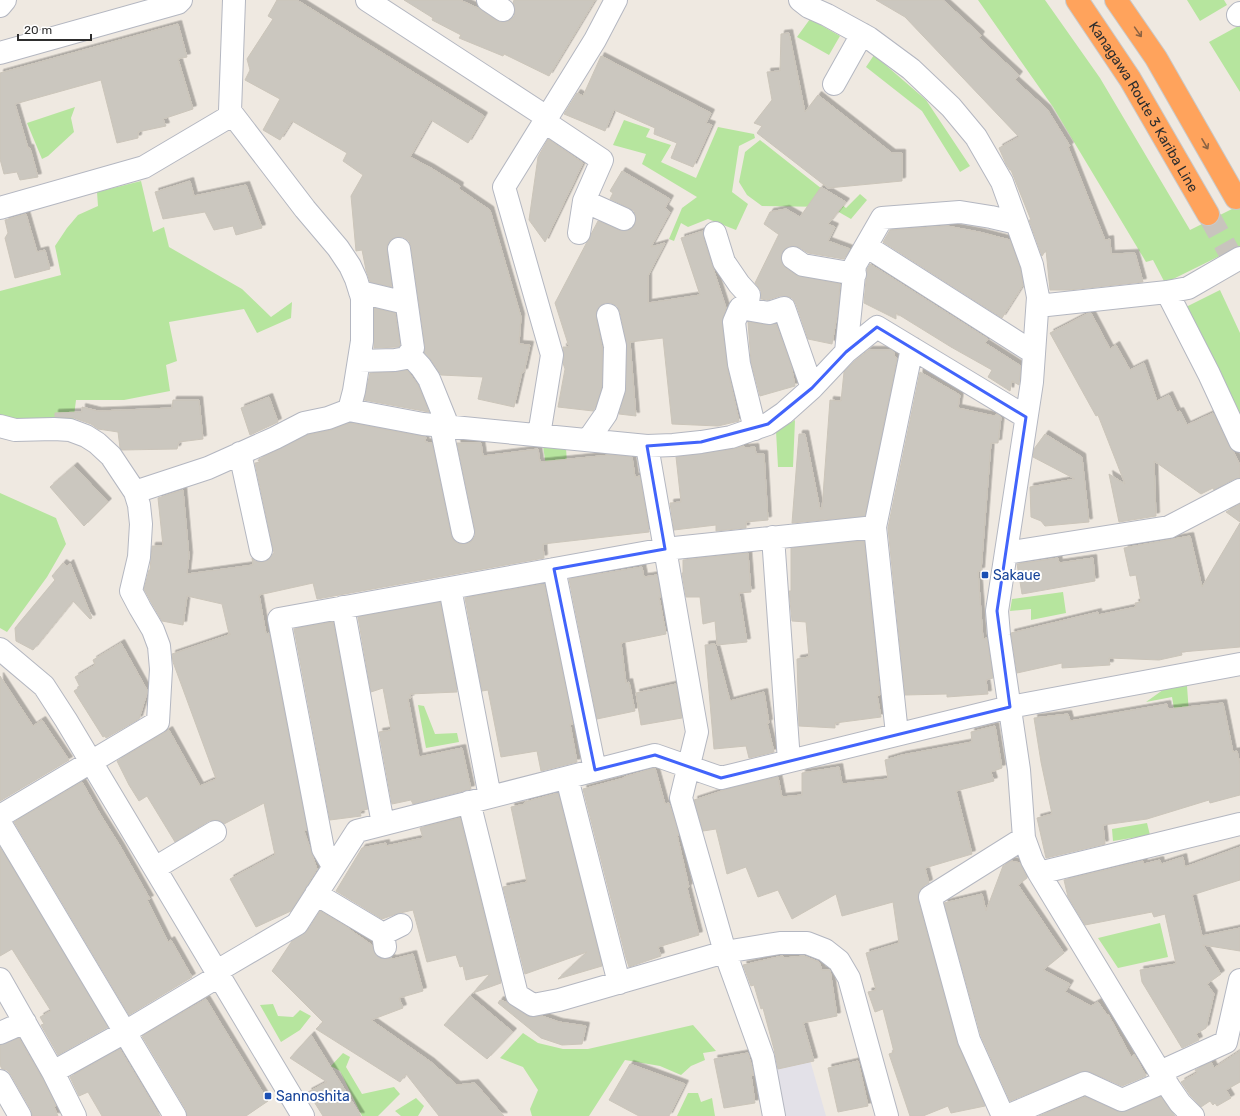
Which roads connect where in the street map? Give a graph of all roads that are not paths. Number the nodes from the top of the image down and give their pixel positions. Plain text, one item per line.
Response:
1 (5, 0) edge
2 (181, 0) edge
3 (234, 0) edge
4 (367, 0) edge
5 (616, 0) edge
6 (800, 0) edge
7 (1077, 0) edge
8 (1116, 0) edge
9 (0, 6) edge
10 (862, 34) junction
11 (0, 53) edge
12 (834, 84) dead end
13 (232, 115) junction
14 (546, 120) junction
15 (1236, 198) dead end
16 (584, 201) junction
17 (0, 208) edge
18 (1208, 214) tunnel mouth
19 (624, 219) dead end
20 (1017, 223) junction
21 (715, 232) dead end
22 (579, 233) dead end
23 (866, 246) junction
24 (399, 249) dead end
25 (793, 258) dead end
26 (1240, 258) edge
27 (854, 274) junction
28 (360, 292) junction
29 (1167, 292) junction
30 (406, 303) junction
31 (1038, 306) junction
32 (743, 308) junction
33 (608, 315) dead end
34 (912, 348) junction
35 (846, 352) junction
36 (1034, 353) junction
37 (409, 354) junction
38 (359, 361) junction
39 (812, 388) junction
40 (349, 410) junction
41 (1026, 418) junction
42 (0, 426) edge
43 (444, 426) junction
44 (755, 429) junction
45 (539, 435) junction
46 (588, 440) junction
47 (1240, 441) edge
48 (647, 446) junction
49 (240, 453) junction
50 (1240, 490) edge
51 (135, 492) junction
52 (875, 527) junction
53 (462, 532) dead end
54 (773, 537) junction
55 (664, 549) junction
56 (262, 550) dead end
57 (1006, 553) junction
58 (554, 569) junction
59 (450, 588) junction
60 (343, 608) junction
61 (0, 649) edge
62 (1240, 664) edge
63 (1010, 706) junction
64 (897, 734) junction
65 (789, 760) junction
66 (91, 762) junction
67 (689, 766) junction
68 (595, 770) junction
69 (566, 778) junction
70 (490, 797) junction
71 (468, 802) junction
72 (0, 816) edge
73 (0, 823) edge
74 (384, 824) junction
75 (1240, 824) edge
76 (215, 832) dead end
77 (1024, 838) junction
78 (334, 866) junction
79 (155, 868) junction
80 (1039, 872) junction
81 (316, 894) junction
82 (390, 935) dead end
83 (725, 952) junction
84 (218, 973) junction
85 (0, 979) edge
86 (1240, 980) edge
87 (619, 983) junction
88 (25, 1022) junction
89 (125, 1032) junction
90 (0, 1033) edge
91 (53, 1072) junction
92 (1163, 1077) junction
93 (0, 1081) edge
94 (300, 1115) edge
95 (20, 1116) edge
96 (75, 1116) edge
97 (175, 1116) edge
98 (774, 1116) edge
99 (887, 1116) edge
100 (1003, 1116) edge
101 (1007, 1116) edge
102 (1193, 1116) edge

1 - 9 street
2 - 11 street
3 - 13 street
4 - 14 street
5 - 14 street
6 - 10 street
7 - 18 highway, Kanagawa Route 3 Kariba Line
8 -> 15 highway
10 - 12 street
10 - 20 street
13 - 17 street
13 - 28 street
14 - 16 street
14 - 45 street
16 - 19 street
16 - 22 street
20 - 23 street
20 - 31 street
21 - 32 street
23 - 27 street
23 - 36 street
24 - 30 street
25 - 27 street
26 - 29 street
27 - 35 street
28 - 30 street
28 - 38 street
29 - 31 street
29 - 47 street
30 - 37 street
31 - 36 street
32 - 39 street
32 - 44 street
33 - 46 street
34 - 35 street
34 - 41 street
34 - 52 street
35 - 39 street
36 - 41 street
37 - 38 street
37 - 43 street
38 - 40 street
39 - 44 street
40 - 43 street
40 - 49 street
41 - 57 street
42 - 51 street
43 - 45 street
43 - 53 street
44 - 48 street
45 - 46 street
46 - 48 street
48 - 55 street
49 - 51 street
49 - 56 street
50 - 57 street
51 - 66 street
52 - 54 street
52 - 64 street
54 - 55 street
54 - 65 street
55 - 58 street
55 - 67 street
57 - 63 street
58 - 59 street
58 - 68 street
59 - 60 street
59 - 70 street
60 - 74 street
60 - 78 street
61 - 66 street
62 - 63 street
63 - 64 street
63 - 77 street
64 - 65 street
65 - 67 street
66 - 72 street
66 - 79 street
67 - 68 street
67 - 83 street
68 - 69 street
69 - 70 street
69 - 87 street
70 - 71 street
71 - 74 street
71 - 87 street
73 - 89 street
74 - 78 street
75 - 80 street
76 - 79 street
77 - 80 street
77 - 100 street
78 - 81 street
79 - 84 street
80 - 92 street
81 - 82 street
81 - 84 street
83 - 87 street
83 - 98 street
83 - 99 street
84 - 89 street
84 - 94 street
85 - 88 street
86 - 92 street
88 - 90 street
88 - 91 street
89 - 91 street
89 - 97 street
91 - 96 street
92 - 101 street
92 - 102 street
93 - 95 street

